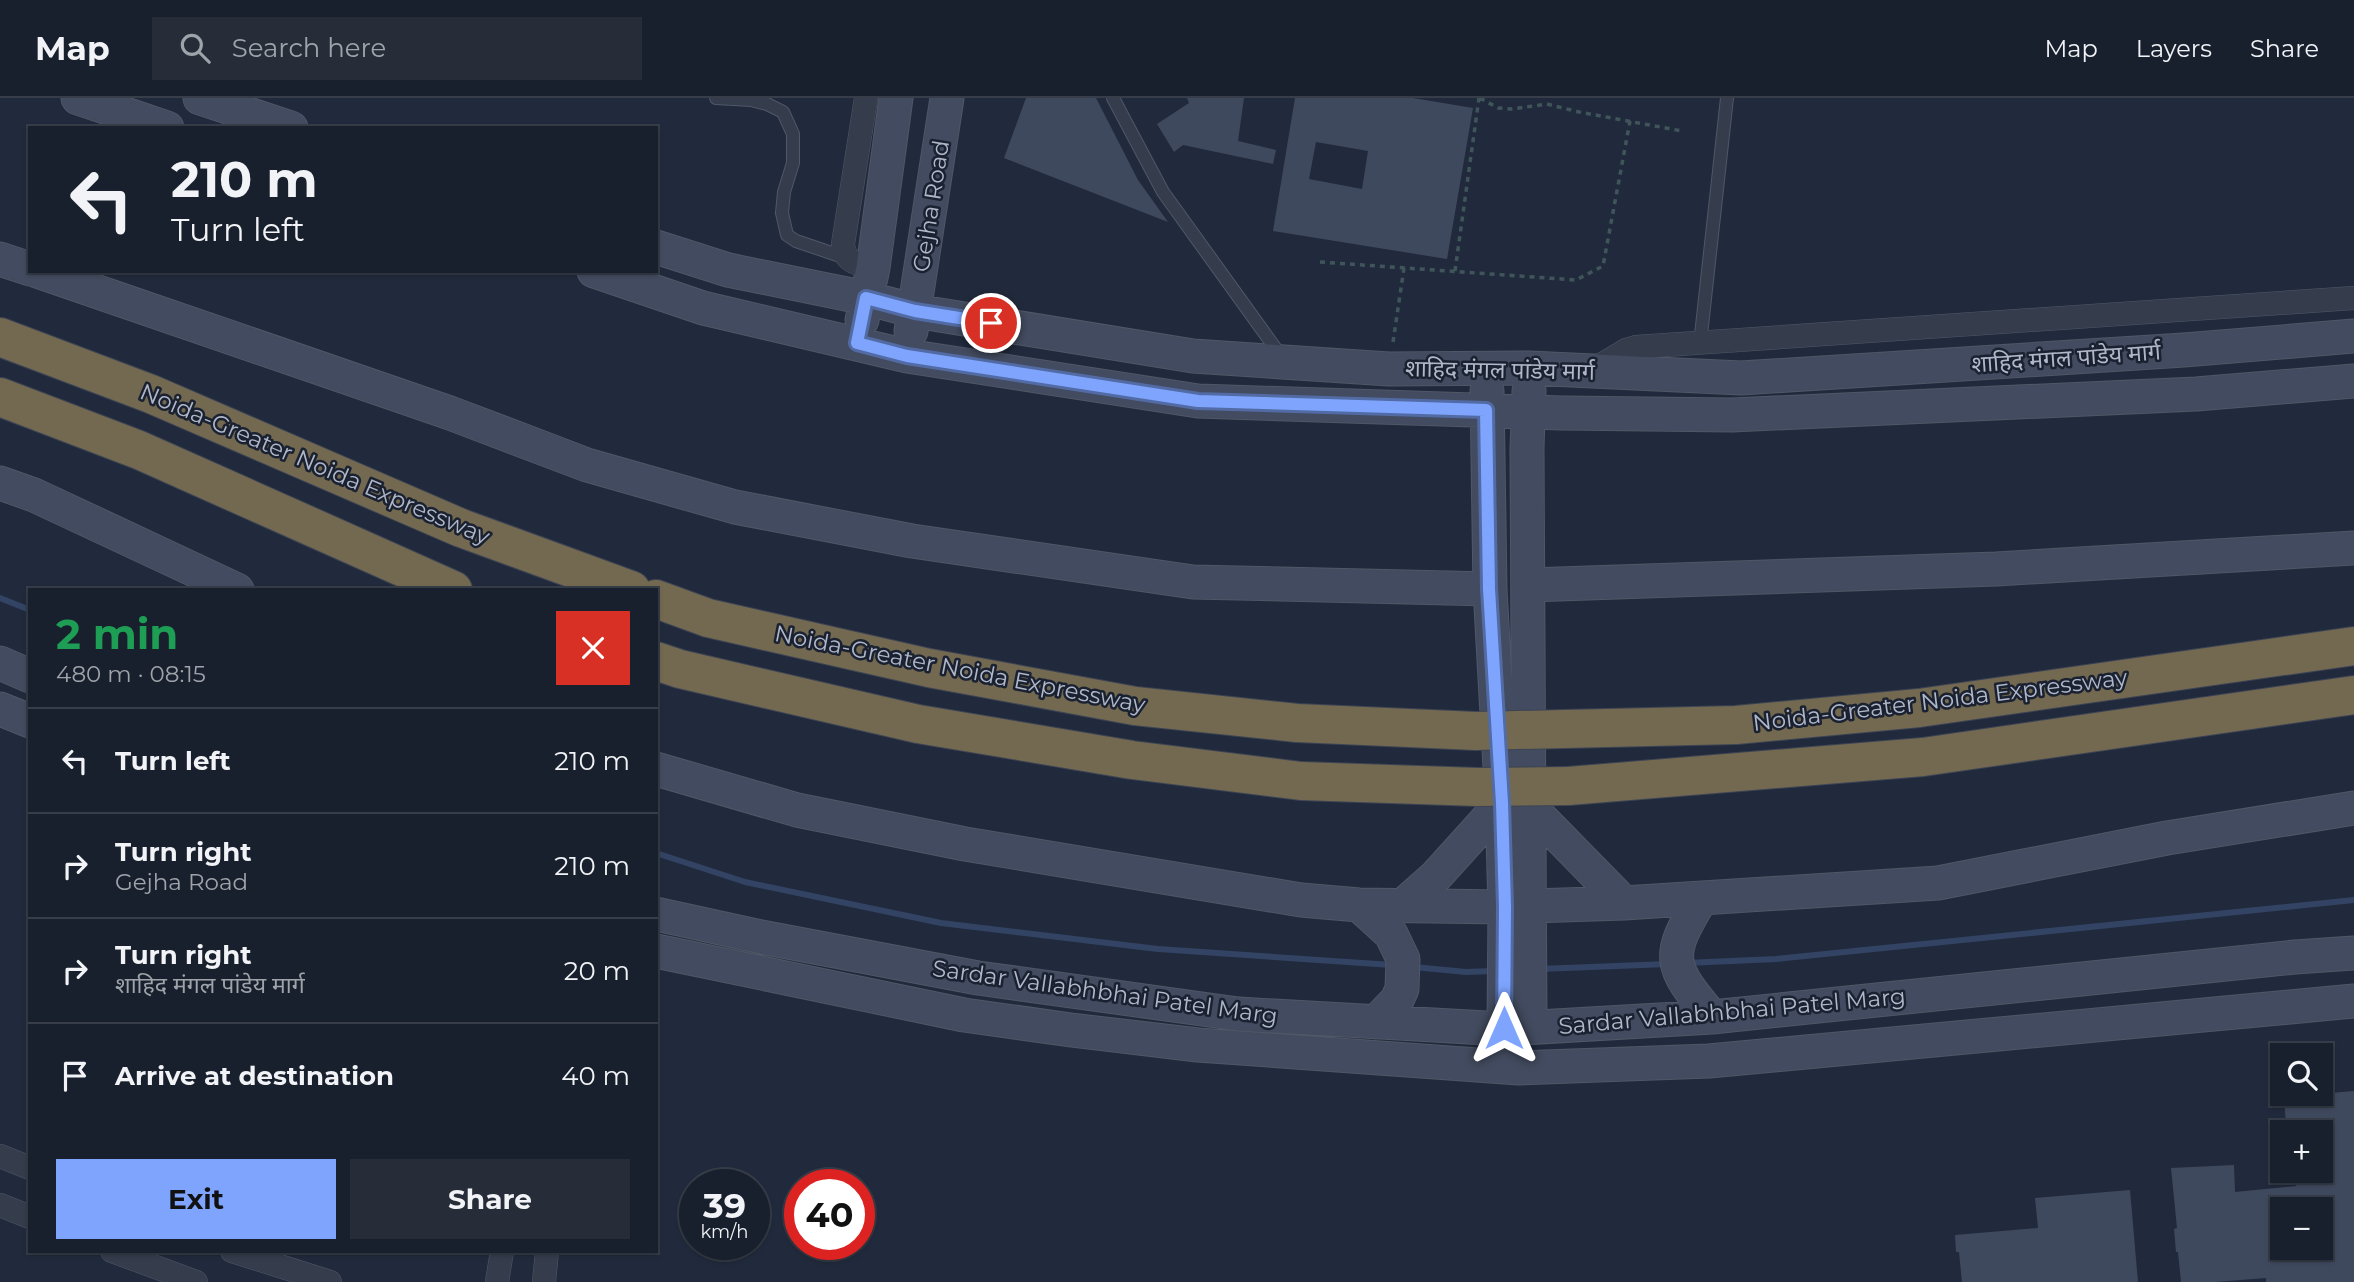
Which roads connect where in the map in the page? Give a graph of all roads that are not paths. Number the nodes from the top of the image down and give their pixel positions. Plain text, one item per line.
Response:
1 (78, 98) edge
2 (200, 98) edge
3 (716, 98) edge
4 (866, 98) edge
5 (896, 98) edge
6 (947, 98) edge
7 (1727, 98) edge
8 (1118, 101) edge
9 (161, 126) edge
10 (285, 126) edge
11 (658, 248) edge
12 (0, 259) edge
13 (28, 268) edge
14 (43, 273) edge
15 (600, 273) edge
16 (862, 275) junction
17 (2354, 298) edge
18 (915, 311) junction
19 (2354, 336) edge
20 (0, 337) edge
21 (857, 343) junction
22 (1700, 344) junction
23 (907, 356) junction
24 (1285, 362) junction
25 (1487, 367) junction
26 (1529, 368) junction
27 (1591, 371) junction
28 (2354, 381) edge
29 (0, 397) edge
30 (1486, 410) junction
31 (1528, 412) junction
32 (0, 482) edge
33 (2354, 548) edge
34 (1529, 585) junction
35 (233, 588) edge
36 (449, 588) edge
37 (626, 588) edge
38 (1489, 589) junction
39 (658, 600) edge
40 (2354, 646) edge
41 (658, 662) edge
42 (0, 663) edge
43 (28, 675) edge
44 (2354, 695) edge
45 (0, 709) edge
46 (28, 720) edge
47 (658, 770) edge
48 (1503, 798) junction
49 (2354, 808) edge
50 (1701, 900) junction
51 (1624, 903) junction
52 (1359, 905) junction
53 (1402, 906) junction
54 (1517, 907) junction
55 (658, 914) edge
56 (658, 951) edge
57 (2354, 953) edge
58 (2354, 1000) edge
59 (1712, 1017) junction
60 (1376, 1022) junction
61 (1517, 1028) junction
62 (0, 1156) edge
63 (28, 1167) edge
64 (0, 1205) edge
65 (28, 1216) edge
66 (117, 1253) edge
67 (238, 1253) edge
68 (502, 1253) edge
69 (547, 1253) edge
70 (196, 1282) edge
71 (330, 1282) edge
72 (497, 1282) edge
73 (544, 1282) edge

1 - 9 street
2 - 10 street
3 - 16 lane
4 - 16 street
5 - 16 street
6 - 18 street, Gejha Road
7 - 22 lane
8 - 24 lane
11 - 16 street, शाहिद मंगल पांडेय मार्ग
12 - 13 street
14 - 38 street
15 - 21 street
16 - 18 street, शाहिद मंगल पांडेय मार्ग
16 - 21 street
17 - 22 street
18 - 23 street, Gejha Road
18 - 24 street, शाहिद मंगल पांडेय मार्ग
19 - 27 street, शाहिद मंगल पांडेय मार्ग
20 - 37 highway, Noida-Greater Noida Expressway
21 - 23 street
22 - 27 street
23 - 30 street
24 - 25 street, शाहिद मंगल पांडेय मार्ग
25 - 26 street, शाहिद मंगल पांडेय मार्ग
25 - 30 street
26 - 27 street, शाहिद मंगल पांडेय मार्ग
26 - 31 street
28 - 31 street
29 - 36 highway
30 - 31 street
30 - 38 street
31 - 34 street
32 - 35 street
33 - 34 street
34 - 48 street
38 - 48 street
39 - 40 highway, Noida-Greater Noida Expressway, bridge
41 - 48 highway
42 - 43 street
44 - 48 highway, bridge
45 - 46 street
47 - 52 street
48 - 51 street
48 - 53 street
48 - 54 street
49 - 50 street
50 - 51 street
50 - 59 street
51 - 54 street
52 - 53 street
52 - 60 street
53 - 54 street
54 - 61 street
55 - 60 street, Sardar Vallabhbhai Patel Marg
56 - 58 street, Sardar Vallabhbhai Patel Marg
57 - 59 street, Sardar Vallabhbhai Patel Marg
59 - 61 street, Sardar Vallabhbhai Patel Marg
60 - 61 street, Sardar Vallabhbhai Patel Marg
62 - 63 street
64 - 65 street
66 - 70 street
67 - 71 street
68 - 72 street
69 - 73 street

